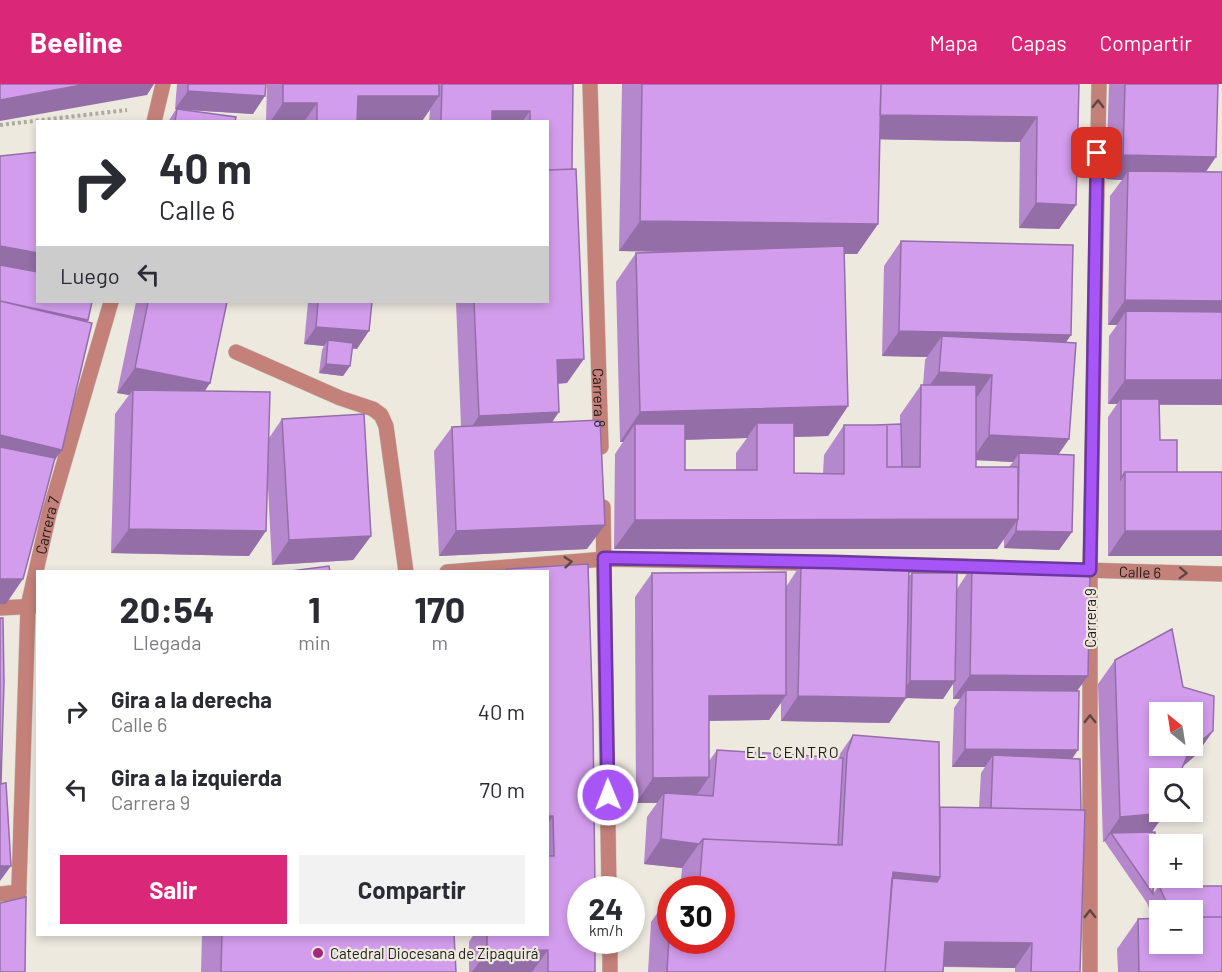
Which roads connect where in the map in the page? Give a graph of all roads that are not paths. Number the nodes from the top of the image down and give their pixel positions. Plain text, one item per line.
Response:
1 (163, 84) edge
2 (591, 84) edge
3 (1099, 84) edge
4 (155, 114) edge
5 (111, 303) edge
6 (236, 352) dead end
7 (602, 464) edge
8 (602, 487) edge
9 (604, 558) junction
10 (1008, 567) edge
11 (1067, 569) edge
12 (39, 570) edge
13 (406, 570) edge
14 (469, 570) edge
15 (1090, 570) junction
16 (1222, 574) edge
17 (36, 589) edge
18 (33, 606) edge
19 (0, 608) edge
20 (609, 876) edge
21 (19, 892) junction
22 (0, 894) edge
23 (18, 927) edge
24 (610, 954) edge
25 (610, 972) edge
26 (1090, 972) edge

1 - 4 street
2 - 7 street, Carrera 8
15 -> 3 street, Carrera 9
5 - 12 street, Carrera 7
6 - 13 street
8 - 9 street
9 - 10 street
14 -> 9 street
9 - 20 street
11 - 15 street, Calle 6
15 -> 16 street, Calle 6
26 -> 15 street, Carrera 9
17 - 18 street, Carrera 7
18 - 19 street
18 - 21 street, Carrera 7
21 - 22 street
21 - 23 street, Carrera 7
24 - 25 street

